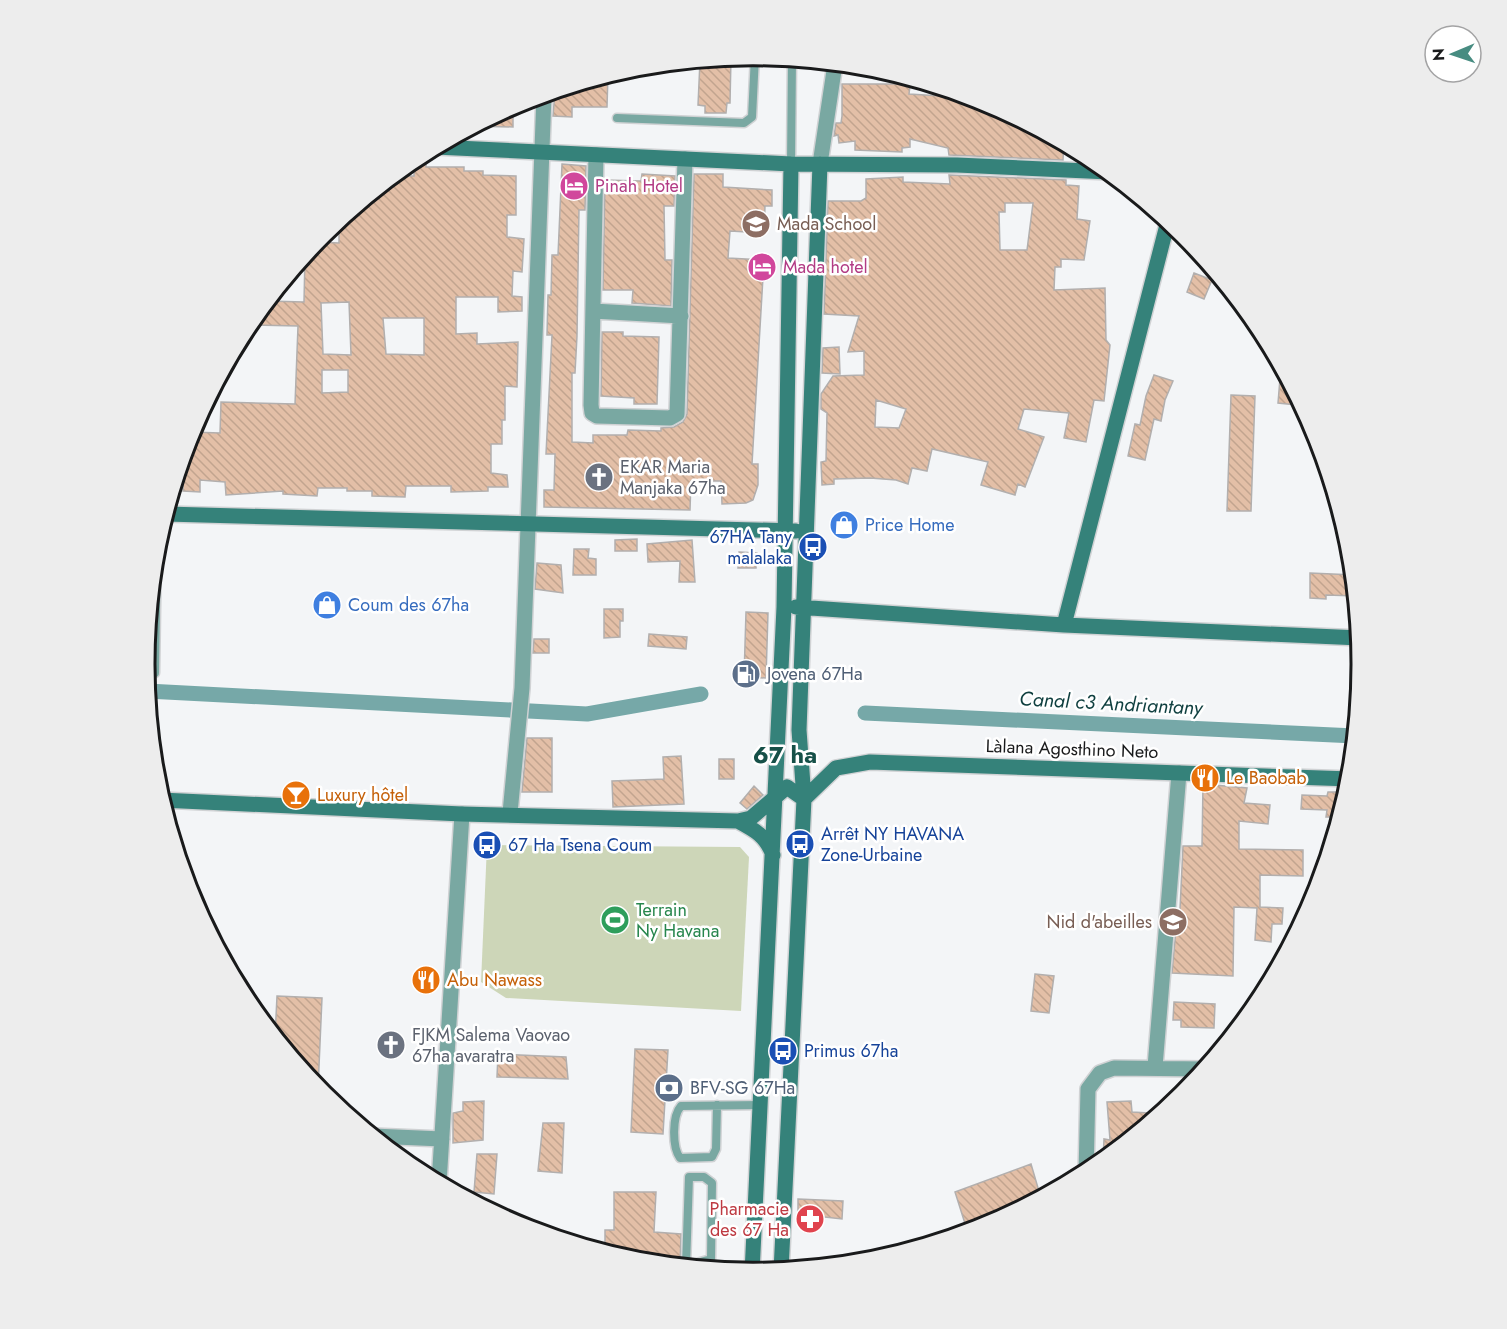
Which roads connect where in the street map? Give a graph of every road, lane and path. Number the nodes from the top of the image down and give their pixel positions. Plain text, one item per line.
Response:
1 (754, 66) edge
2 (792, 67) edge
3 (834, 71) edge
4 (544, 104) edge
5 (617, 118) dead end
6 (452, 147) edge
7 (543, 150) junction
8 (596, 154) junction
9 (685, 159) junction
10 (791, 164) junction
11 (820, 164) junction
12 (1092, 171) edge
13 (1166, 231) edge
14 (593, 311) junction
15 (681, 316) junction
16 (174, 514) edge
17 (529, 522) junction
18 (786, 530) junction
19 (808, 531) junction
20 (784, 607) junction
21 (804, 608) junction
22 (1064, 625) junction
23 (1351, 638) edge
24 (1179, 772) junction
25 (1340, 779) edge
26 (776, 797) junction
27 (804, 799) junction
28 (171, 800) edge
29 (510, 813) junction
30 (462, 814) junction
31 (738, 821) junction
32 (773, 855) junction
33 (1155, 1067) junction
34 (1194, 1069) edge
35 (717, 1105) junction
36 (761, 1105) junction
37 (386, 1137) edge
38 (442, 1139) junction
39 (1086, 1162) edge
40 (440, 1174) edge
41 (686, 1259) edge
42 (704, 1261) edge
43 (781, 1262) edge
44 (753, 1263) edge

1 - 5 lane
2 - 10 lane
3 - 11 street
4 - 7 street
6 - 7 main road
7 - 8 main road
7 - 17 street
8 - 9 main road
8 - 14 street
9 - 10 main road
9 - 15 street
10 - 11 main road
10 - 18 main road
11 - 12 main road
11 - 19 main road
13 - 22 main road
14 - 15 street
14 - 15 street
16 - 17 main road
17 - 18 main road
17 - 29 street
18 - 19 main road
18 - 20 main road
19 - 21 main road
20 - 21 main road
20 - 26 main road
21 - 22 main road
21 - 27 main road
22 - 23 main road
24 - 25 main road, Làlana Agosthino Neto
24 - 27 main road, Làlana Agosthino Neto
24 - 33 street
26 - 27 main road
26 - 31 main road
26 - 32 main road
27 - 43 main road
28 - 30 main road
29 - 30 main road
29 - 31 main road
30 - 38 street
31 - 32 main road
32 - 36 main road
33 - 34 street
33 - 39 street
35 - 35 lane
35 - 36 lane
36 - 44 main road
37 - 38 street
38 - 40 street
41 - 42 lane

